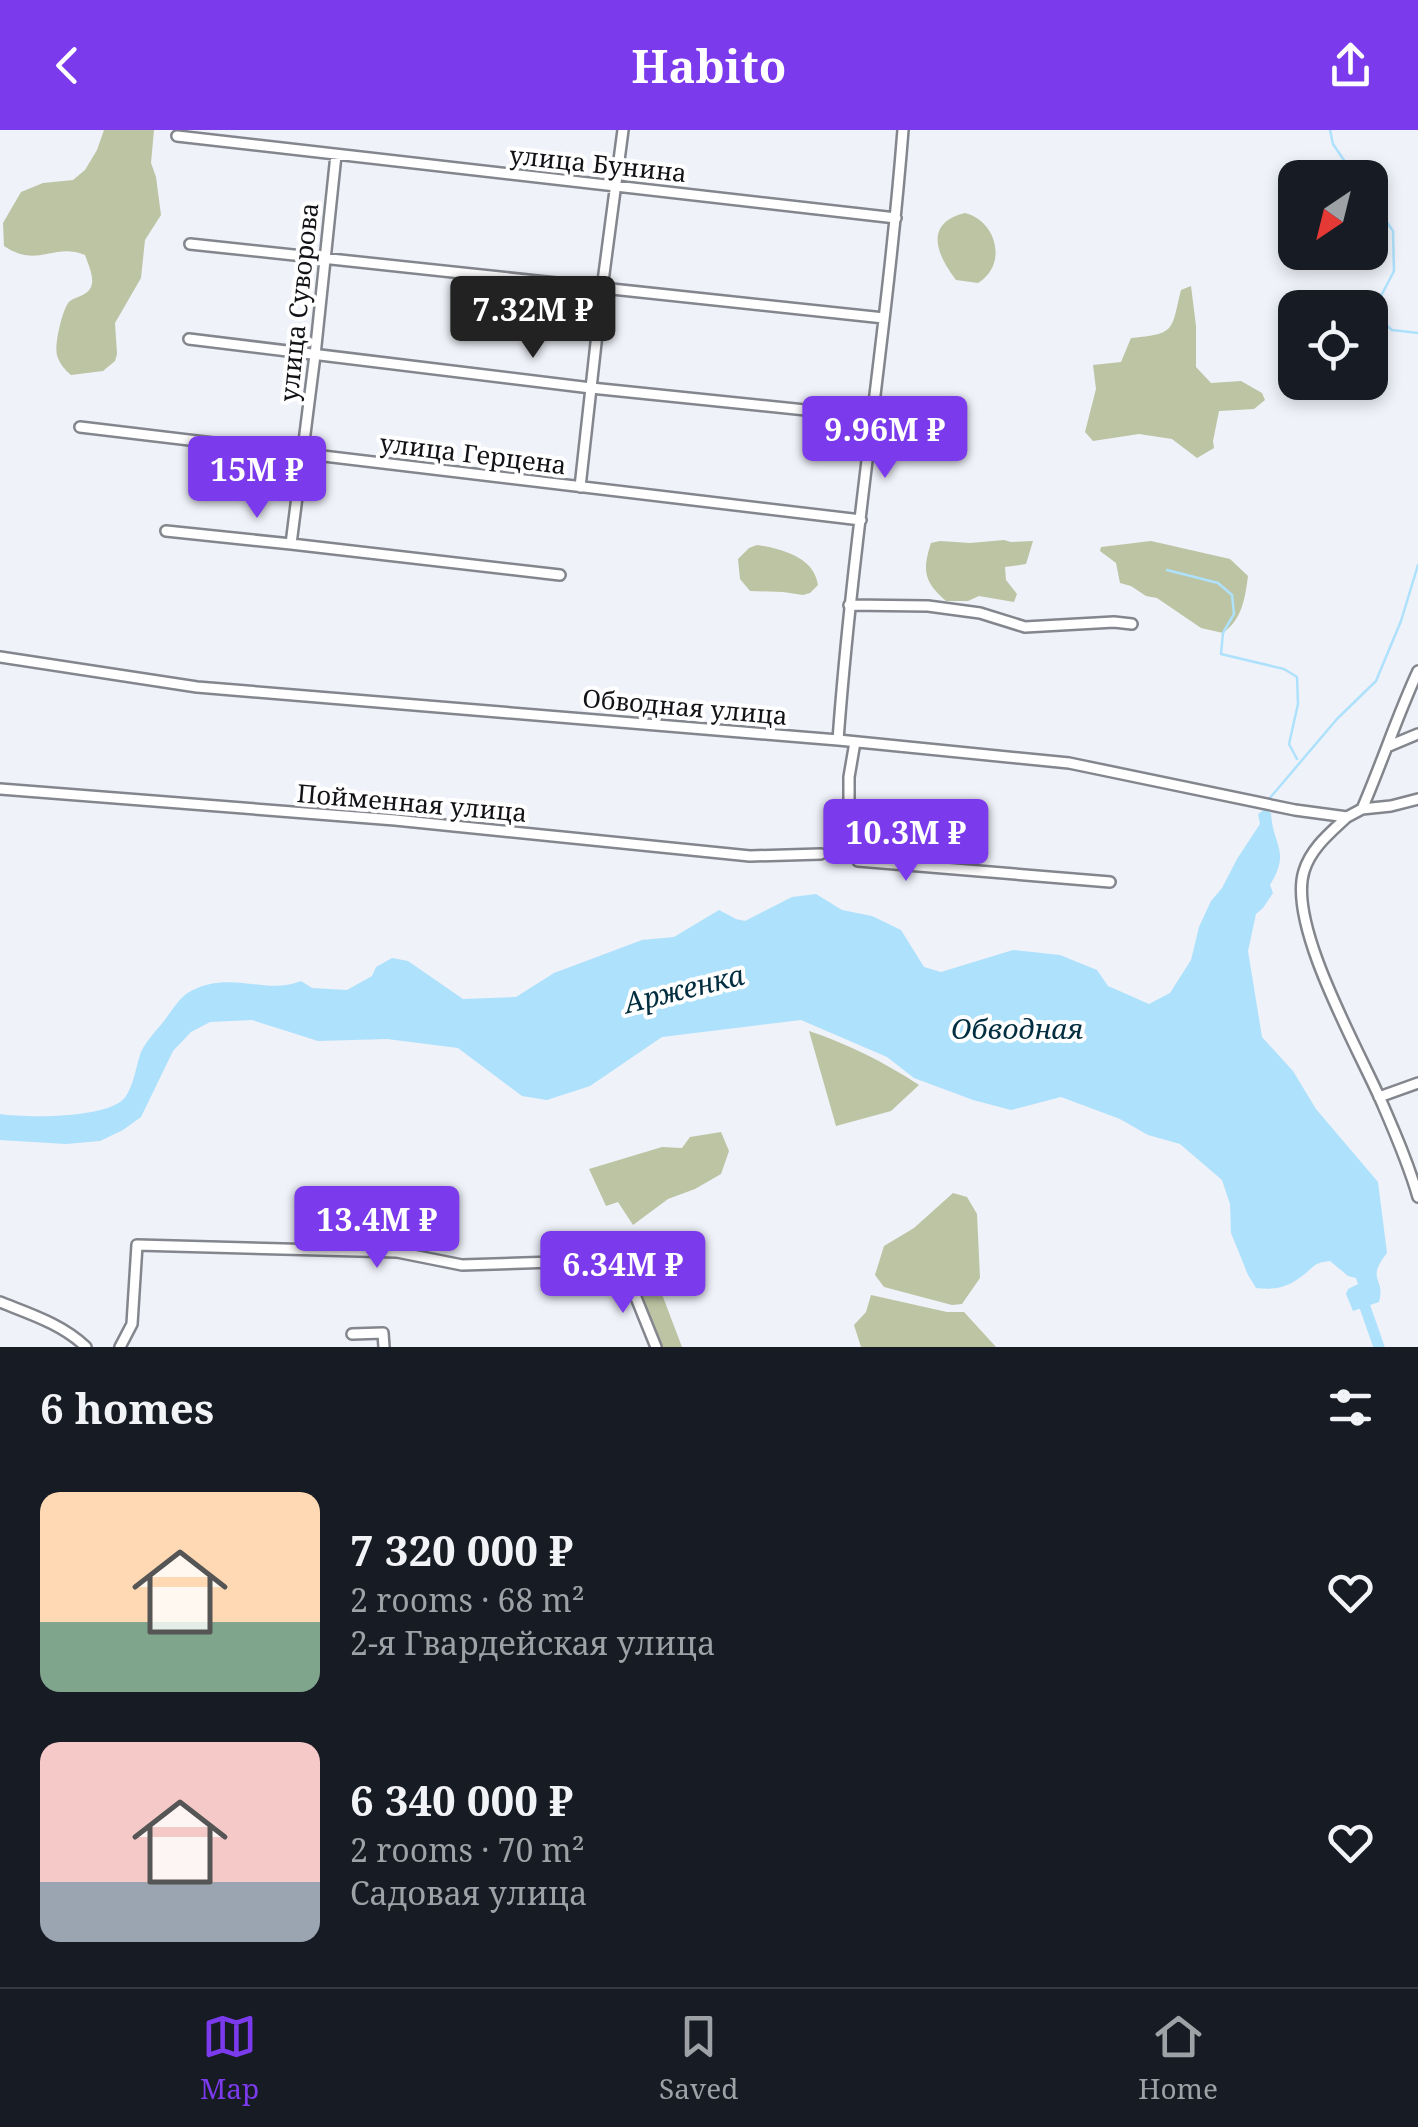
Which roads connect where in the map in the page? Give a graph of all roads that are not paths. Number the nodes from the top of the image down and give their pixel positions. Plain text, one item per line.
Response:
1 (624, 130) edge
2 (903, 130) edge
3 (176, 136) dead end
4 (336, 155) junction
5 (616, 187) junction
6 (896, 218) junction
7 (190, 244) dead end
8 (325, 259) junction
9 (602, 289) junction
10 (884, 318) junction
11 (189, 340) dead end
12 (315, 354) junction
13 (591, 388) junction
14 (873, 417) junction
15 (80, 427) dead end
16 (302, 453) junction
17 (580, 487) junction
18 (861, 520) junction
19 (166, 531) dead end
20 (291, 544) junction
21 (560, 575) dead end
22 (849, 605) junction
23 (1132, 624) dead end
24 (0, 657) edge
25 (1418, 671) edge
26 (1418, 734) edge
27 (838, 740) junction
28 (855, 742) junction
29 (1389, 746) junction
30 (0, 789) edge
31 (1418, 799) edge
32 (1362, 809) junction
33 (1347, 817) junction
34 (821, 854) dead end
35 (1110, 882) dead end
36 (1418, 1084) edge
37 (1379, 1097) junction
38 (1418, 1197) edge
39 (0, 1302) edge
40 (352, 1334) dead end
41 (86, 1347) edge
42 (120, 1347) edge
43 (384, 1347) edge
44 (656, 1347) edge

1 - 5 street
2 - 6 street
3 - 4 street, улица Бунина
4 - 5 street, улица Бунина
4 - 8 street, улица Суворова
5 - 6 street, улица Бунина
5 - 9 street
6 - 10 street
7 - 8 street
8 - 9 street
8 - 12 street, улица Суворова
9 - 10 street
9 - 13 street
10 - 14 street
11 - 12 street
12 - 13 street
12 - 16 street, улица Суворова
13 - 14 street
13 - 17 street
14 - 18 street
15 - 16 street, улица Герцена
16 - 17 street, улица Герцена
16 - 20 street, улица Суворова
17 - 18 street, улица Герцена
18 - 22 street
19 - 20 street
20 - 21 street
22 - 23 street
22 - 27 street
24 - 27 street, Обводная улица
25 - 29 street
26 - 29 street
27 - 28 street, Обводная улица
28 - 33 street, Обводная улица
28 - 35 street
29 - 32 street
30 - 34 street, Пойменная улица
31 - 32 street
32 - 33 street
33 - 37 street
36 - 37 street
37 - 38 street
39 - 41 street
40 - 43 street
42 - 44 street

